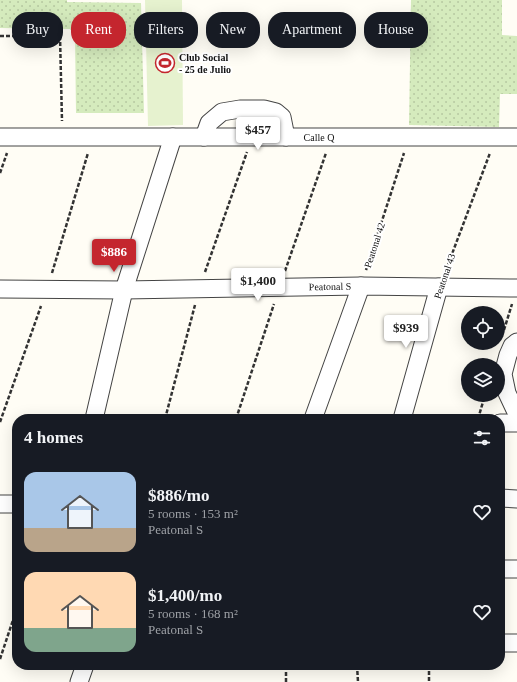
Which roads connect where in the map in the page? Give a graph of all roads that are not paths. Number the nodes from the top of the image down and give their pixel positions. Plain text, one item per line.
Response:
1 (0, 137) edge
2 (173, 137) junction
3 (204, 137) junction
4 (286, 137) junction
5 (517, 137) edge
6 (361, 286) junction
7 (439, 288) junction
8 (517, 288) edge
9 (0, 289) edge
10 (124, 290) junction
11 (510, 339) edge
12 (517, 412) edge
13 (95, 414) edge
14 (315, 414) edge
15 (403, 414) edge
16 (505, 423) edge
17 (517, 423) edge
18 (505, 498) edge
19 (517, 499) edge
20 (0, 504) edge
21 (12, 504) edge
22 (505, 569) edge
23 (517, 569) edge
24 (505, 643) edge
25 (517, 643) edge
26 (83, 670) edge
27 (79, 682) edge

1 - 2 street, Calle Q
2 - 3 street, Calle Q
2 - 10 street
3 - 4 street, Calle Q
3 - 4 street
4 - 5 street, Calle Q
6 - 7 street, Peatonal S
6 - 10 street, Peatonal S
6 - 14 street
7 - 8 street, Peatonal S
7 - 15 street, Peatonal 43
9 - 10 street, Peatonal S
10 - 13 street
11 - 12 street
16 - 17 street
18 - 19 street
20 - 21 street
22 - 23 street
24 - 25 street
26 - 27 street

